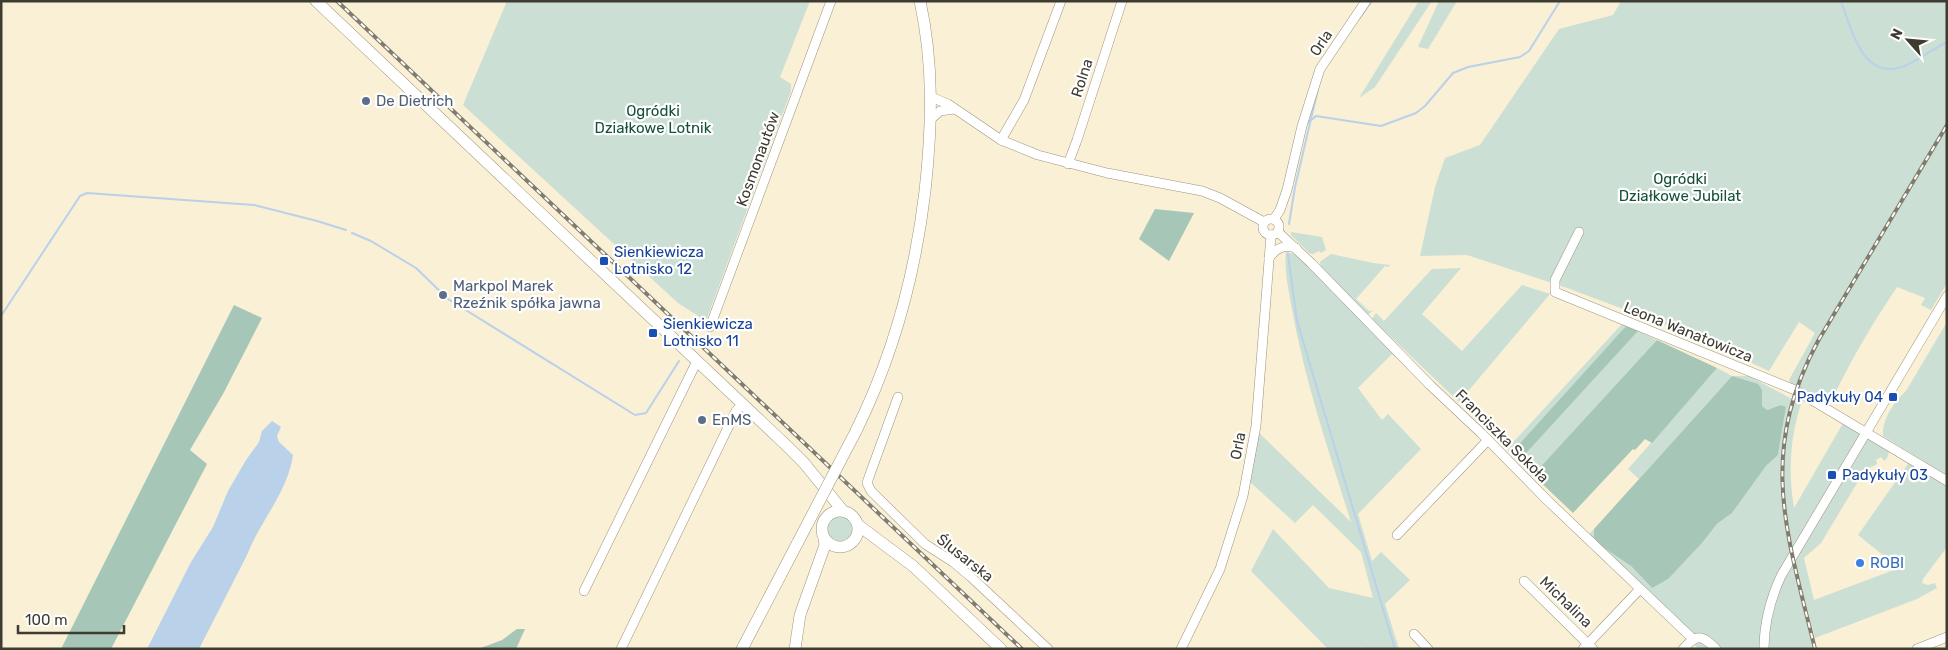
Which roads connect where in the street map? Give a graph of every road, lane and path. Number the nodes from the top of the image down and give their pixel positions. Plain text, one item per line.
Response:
1 (316, 1) edge
2 (831, 1) edge
3 (920, 1) edge
4 (1061, 1) edge
5 (1122, 1) edge
6 (1366, 1) edge
7 (931, 97) junction
8 (954, 109) junction
9 (931, 119) junction
10 (1001, 140) junction
11 (1068, 164) junction
12 (1274, 219) junction
13 (1264, 222) junction
14 (1579, 232) dead end
15 (1275, 234) junction
16 (1296, 248) junction
17 (1268, 260) junction
18 (1947, 296) edge
19 (710, 326) dead end
20 (697, 361) junction
21 (898, 396) dead end
22 (743, 404) junction
23 (1866, 433) junction
24 (1488, 440) junction
25 (1947, 481) edge
26 (823, 488) junction
27 (843, 511) junction
28 (827, 516) junction
29 (858, 525) junction
30 (1397, 535) dead end
31 (824, 538) junction
32 (854, 541) junction
33 (884, 544) junction
34 (839, 547) junction
35 (814, 575) junction
36 (1524, 581) dead end
37 (1640, 589) junction
38 (584, 591) dead end
39 (1414, 634) dead end
40 (1947, 637) edge
41 (1693, 639) junction
42 (1588, 647) edge
43 (621, 649) edge
44 (742, 649) edge
45 (795, 649) edge
46 (1001, 649) edge
47 (1048, 649) edge
48 (1181, 649) edge
49 (1428, 649) edge
50 (1683, 649) edge
51 (1716, 649) edge
52 (1764, 649) edge
53 (1917, 649) edge

1 - 20 main road
2 - 19 street, Kosmonautów
3 - 7 main road
4 - 10 street
5 - 11 street, Rolna
6 - 12 street, Orla
7 - 8 street
7 - 9 main road
8 - 9 street
8 - 10 street
9 - 44 main road, bridge
10 - 11 street
11 - 13 street
12 - 13 street
12 - 15 street
13 - 15 street
14 - 23 street, Leona Wanatowicza
15 - 16 street, Franciszka Sokoła
15 - 17 street, Orla
16 - 17 street
16 - 24 street, Franciszka Sokoła
17 - 48 street, Orla
18 - 23 street
20 - 22 main road
20 - 38 street
21 - 47 street, Ślusarska
22 - 26 main road
22 - 43 street
23 - 25 street
23 - 52 street
24 - 30 street
24 - 37 street, Franciszka Sokoła
26 - 27 main road
26 - 28 main road
27 - 28 main road
27 - 29 main road
28 - 31 main road
29 - 32 main road
29 - 33 main road
31 - 34 main road
31 - 35 main road
32 - 33 main road
32 - 34 main road
33 - 46 main road
34 - 35 main road
35 - 45 main road
36 - 42 street, Michalina
37 - 41 street, Franciszka Sokoła
37 - 42 street, Michalina
39 - 49 street
40 - 53 street
41 - 50 street
41 - 51 street

